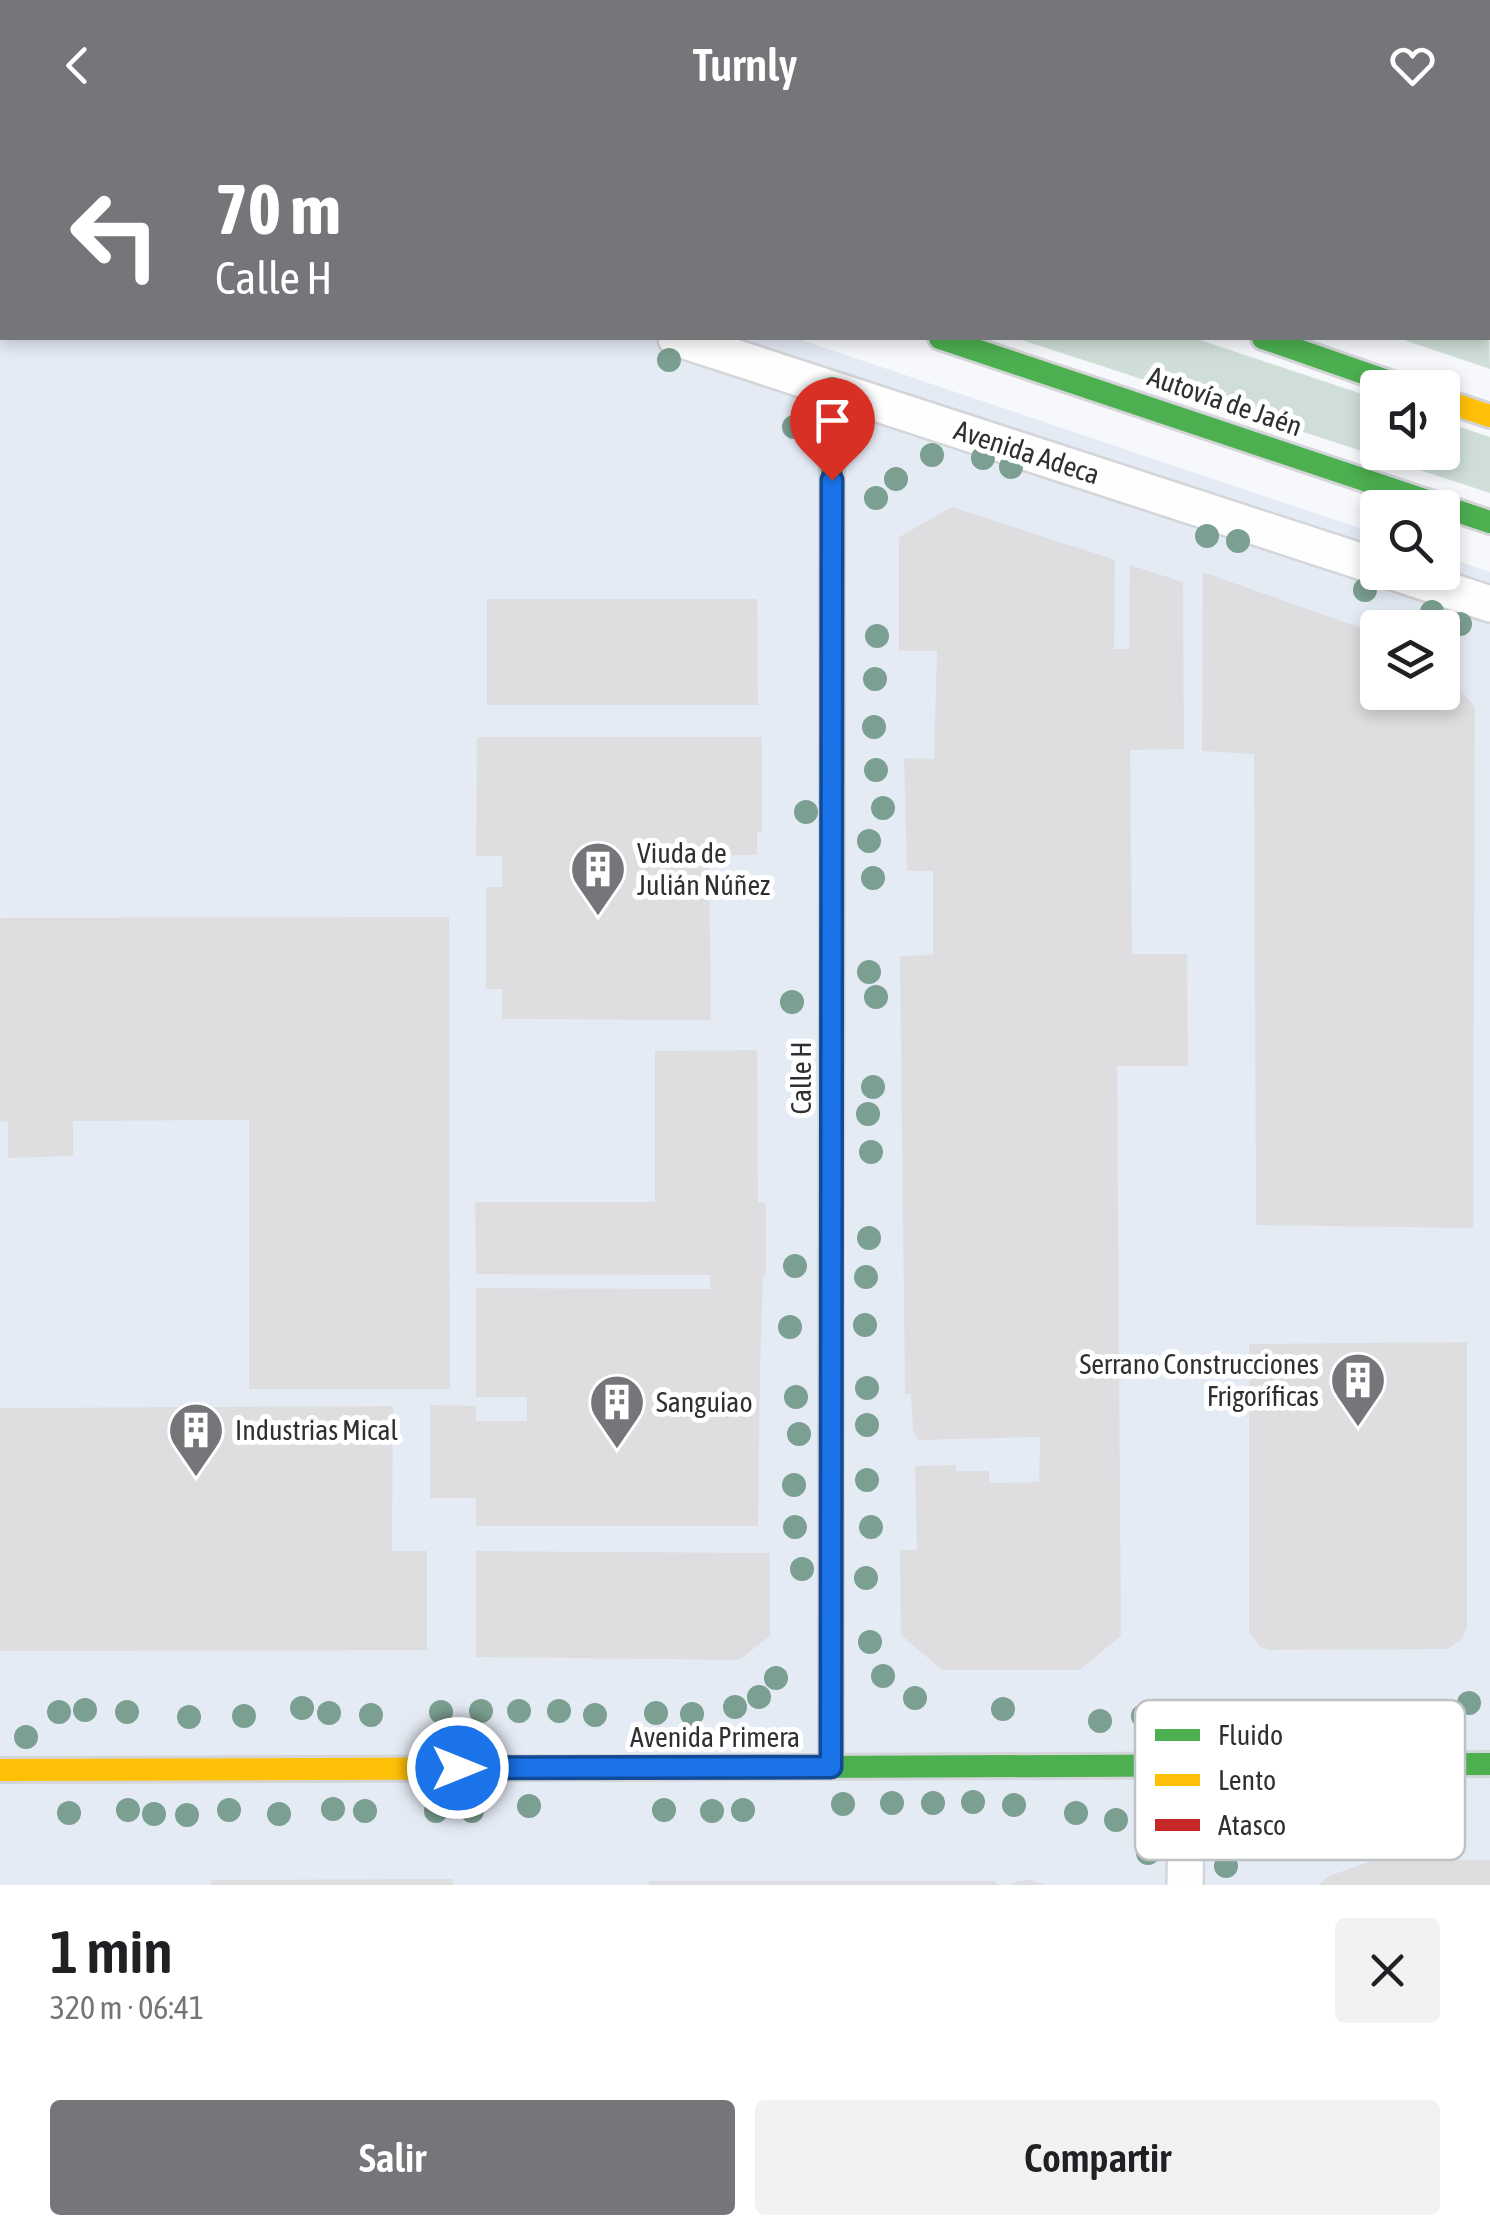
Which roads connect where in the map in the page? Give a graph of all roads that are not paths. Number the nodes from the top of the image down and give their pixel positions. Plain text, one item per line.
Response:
1 (682, 340) edge
2 (946, 340) edge
3 (1269, 340) edge
4 (1360, 372) edge
5 (832, 388) junction
6 (1460, 406) edge
7 (1490, 416) edge
8 (1490, 522) edge
9 (1360, 562) edge
10 (1448, 590) edge
11 (1490, 604) edge
12 (1135, 1764) edge
13 (831, 1767) junction
14 (0, 1770) edge
15 (1185, 1860) edge
16 (1185, 1885) edge

1 - 5 street, Avenida Adeca
2 - 8 main road, Autovía de Jaén
3 - 4 main road
5 - 9 street, Avenida Adeca
5 - 13 main road, Calle H
6 - 7 main road
10 - 11 street
12 - 13 main road, Avenida Primera
13 - 14 main road, Avenida Primera
15 - 16 street

